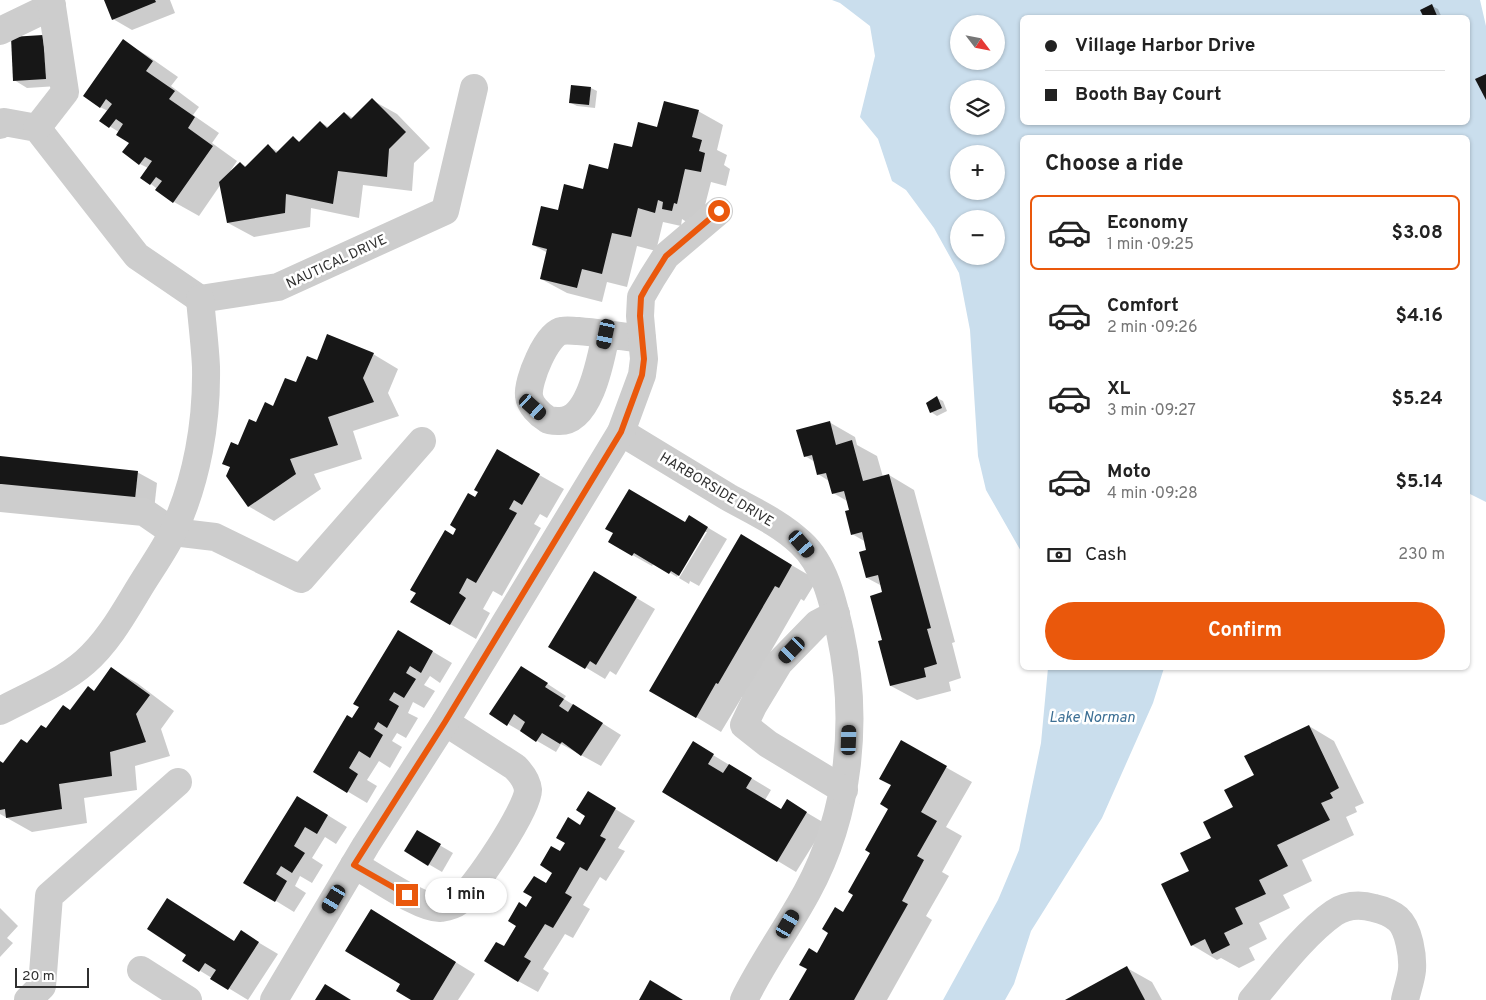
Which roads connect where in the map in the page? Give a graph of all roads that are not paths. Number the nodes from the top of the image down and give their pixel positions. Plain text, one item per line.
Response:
1 (52, 3) edge
2 (0, 31) edge
3 (474, 88) dead end
4 (0, 123) edge
5 (37, 128) junction
6 (719, 211) dead end
7 (200, 299) junction
8 (606, 334) dead end
9 (642, 339) junction
10 (621, 432) junction
11 (422, 441) dead end
12 (0, 498) edge
13 (173, 532) junction
14 (836, 614) junction
15 (0, 711) edge
16 (445, 722) junction
17 (178, 782) dead end
18 (844, 790) junction
19 (354, 865) junction
20 (141, 970) dead end
21 (28, 1000) edge
22 (188, 1000) edge
23 (274, 1000) edge
24 (744, 1000) edge
25 (1252, 1000) edge
26 (1405, 1000) edge

1 - 2 street
1 - 5 street
3 - 7 street, NAUTICAL DRIVE
4 - 5 street
5 - 7 street
6 - 9 street
7 - 13 street
8 - 9 street
9 - 10 street
10 - 14 street, HARBORSIDE DRIVE
10 - 16 street
11 - 13 street
12 - 13 street
13 - 15 street
14 - 18 street, HARBORSIDE DRIVE
14 - 18 street
16 - 19 street
16 - 19 street
17 - 21 street
18 - 24 street, HARBORSIDE DRIVE
19 - 23 street
20 - 22 street
25 - 26 street

